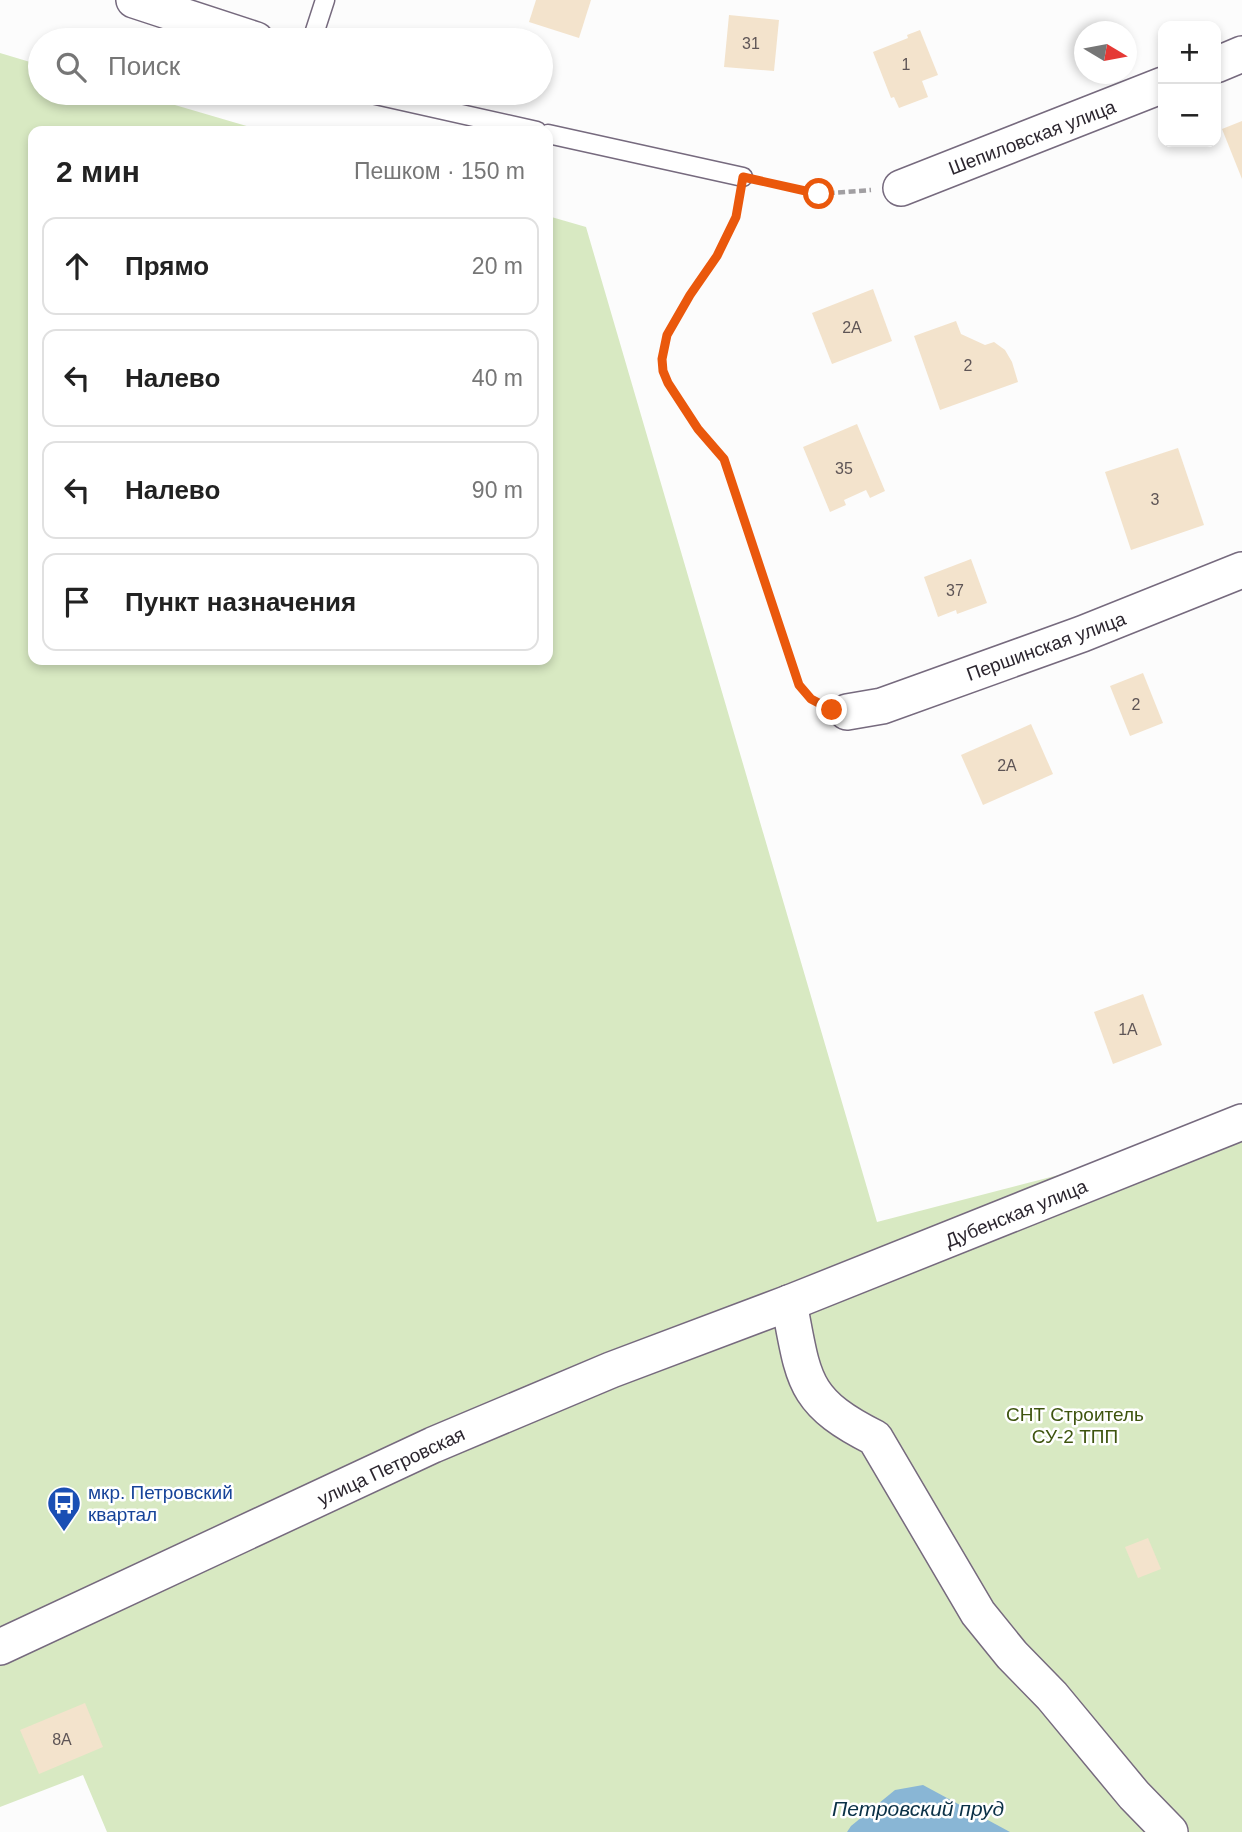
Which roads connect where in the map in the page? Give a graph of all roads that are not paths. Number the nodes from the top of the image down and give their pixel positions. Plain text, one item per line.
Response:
1 (134, 0) edge
2 (325, 0) edge
3 (219, 28) edge
4 (316, 28) edge
5 (1242, 54) edge
6 (1221, 63) edge
7 (1158, 87) edge
8 (421, 105) edge
9 (515, 126) edge
10 (553, 135) edge
11 (743, 177) road end
12 (901, 188) road end
13 (1242, 570) edge
14 (847, 712) road end
15 (1242, 1122) edge
16 (789, 1303) junction
17 (0, 1647) edge
18 (1170, 1832) edge

1 - 3 street
2 - 4 lane
5 - 6 street
7 - 12 street, Шепиловская улица
8 - 9 lane
10 - 11 lane
13 - 14 street, Першинская улица
15 - 16 street, Дубенская улица
16 - 17 street, улица Петровская
16 - 18 street

